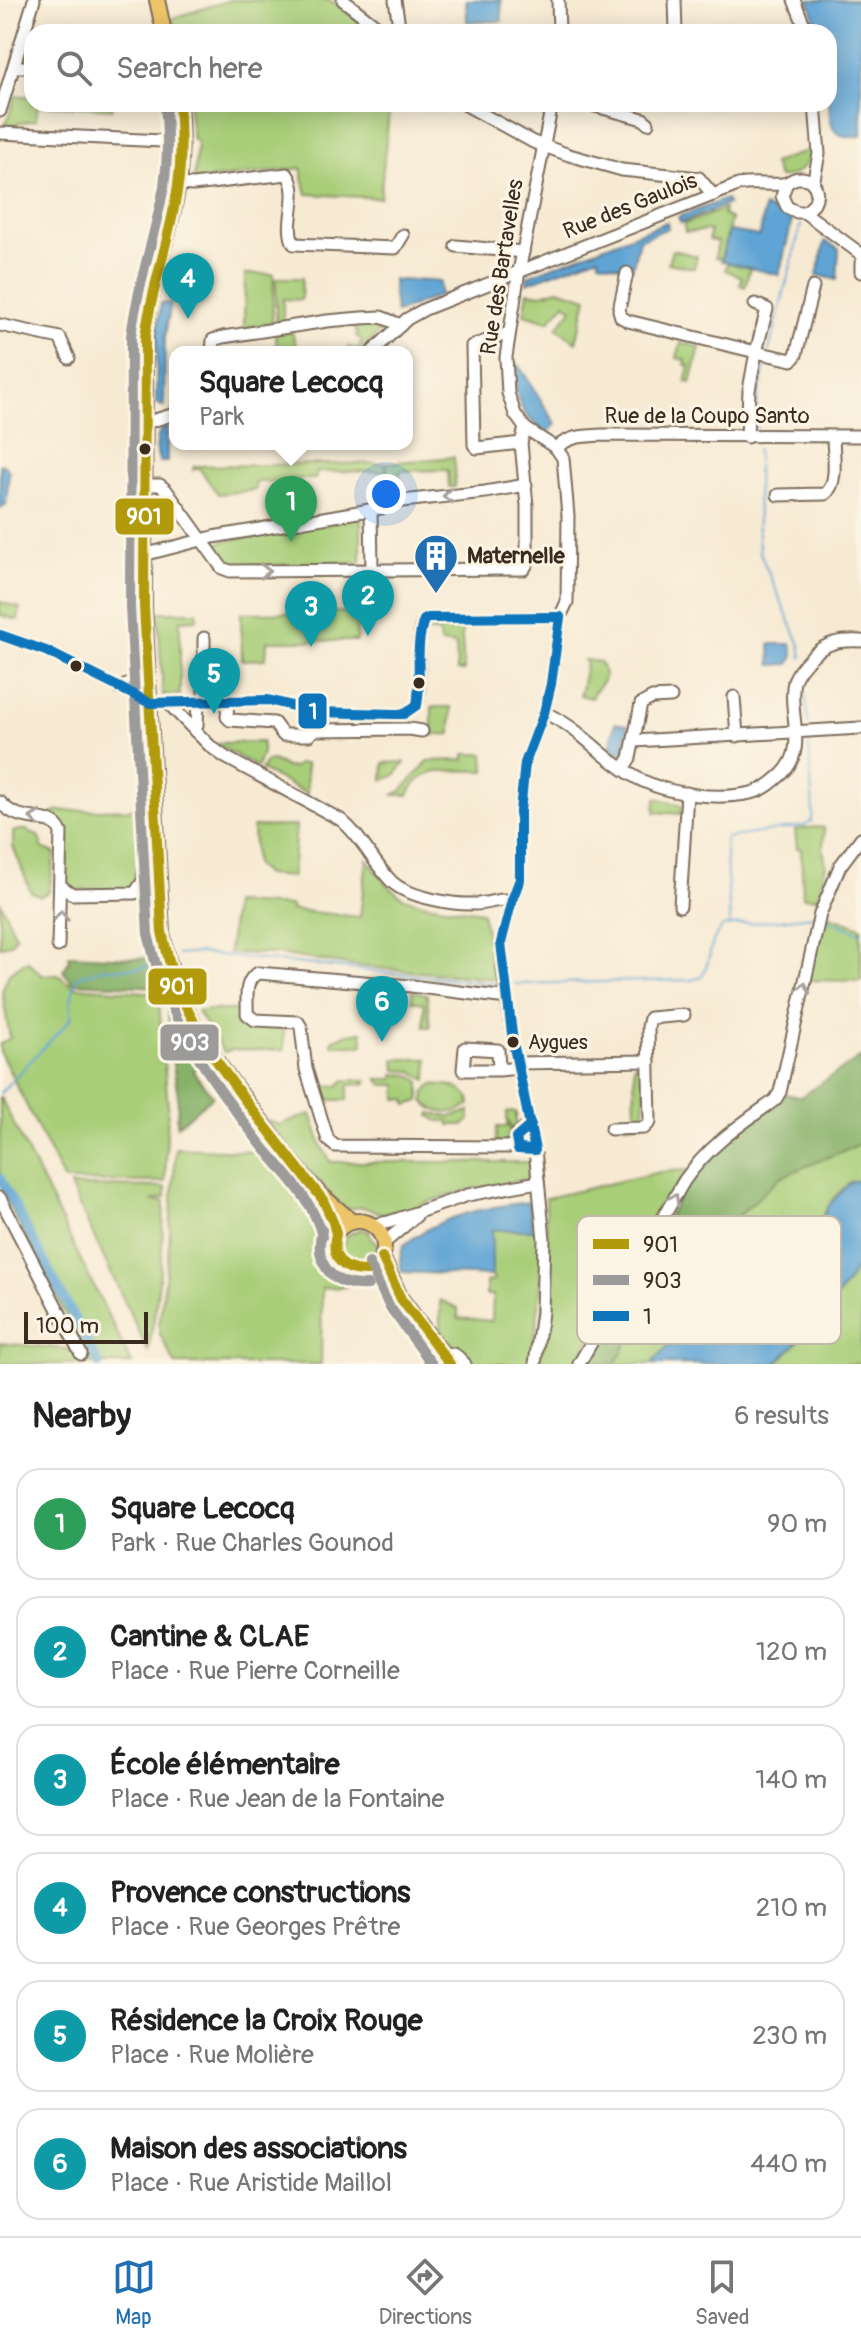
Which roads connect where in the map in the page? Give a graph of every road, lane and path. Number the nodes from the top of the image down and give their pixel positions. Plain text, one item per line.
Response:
1 (34, 0) edge
2 (157, 0) edge
3 (343, 0) edge
4 (395, 0) edge
5 (558, 0) edge
6 (675, 0) edge
7 (794, 0) edge
8 (27, 24) edge
9 (162, 24) edge
10 (374, 24) edge
11 (399, 24) edge
12 (559, 24) edge
13 (676, 24) edge
14 (804, 24) edge
15 (24, 34) edge
16 (14, 67) junction
17 (24, 67) edge
18 (3, 96) edge
19 (0, 111) edge
20 (180, 112) edge
21 (479, 112) edge
22 (550, 112) edge
23 (617, 112) edge
24 (816, 112) edge
25 (648, 123) dead end
26 (0, 133) edge
27 (162, 141) dead end
28 (543, 146) junction
29 (807, 181) junction
30 (178, 184) junction
31 (784, 190) junction
32 (713, 195) junction
33 (808, 209) junction
34 (403, 235) dead end
35 (456, 246) dead end
36 (523, 252) junction
37 (861, 254) edge
38 (861, 263) edge
39 (519, 272) junction
40 (861, 272) edge
41 (627, 273) dead end
42 (813, 287) dead end
43 (755, 304) dead end
44 (0, 325) edge
45 (401, 325) junction
46 (509, 333) junction
47 (212, 346) edge
48 (378, 346) edge
49 (756, 352) junction
50 (69, 358) dead end
51 (169, 414) edge
52 (145, 417) junction
53 (525, 428) junction
54 (861, 436) edge
55 (747, 437) junction
56 (833, 437) junction
57 (521, 443) junction
58 (556, 448) junction
59 (145, 485) junction
60 (526, 485) junction
61 (778, 495) dead end
62 (371, 510) junction
63 (202, 540) junction
64 (143, 555) junction
65 (372, 569) junction
66 (560, 617) junction
67 (0, 635) edge
68 (204, 638) dead end
69 (861, 641) edge
70 (148, 667) junction
71 (118, 688) junction
72 (671, 697) dead end
73 (734, 697) dead end
74 (228, 701) junction
75 (201, 702) junction
76 (150, 703) junction
77 (168, 703) junction
78 (310, 711) junction
79 (544, 713) junction
80 (861, 728) edge
81 (314, 730) junction
82 (195, 731) junction
83 (422, 731) dead end
84 (796, 732) junction
85 (737, 736) junction
86 (634, 741) junction
87 (623, 769) junction
88 (687, 793) junction
89 (3, 806) edge
90 (155, 817) junction
91 (861, 838) edge
92 (61, 886) junction
93 (512, 900) junction
94 (680, 906) dead end
95 (58, 946) dead end
96 (507, 998) junction
97 (684, 1015) dead end
98 (649, 1061) junction
99 (518, 1065) junction
100 (499, 1070) dead end
101 (531, 1125) junction
102 (611, 1129) dead end
103 (515, 1144) junction
104 (535, 1150) junction
105 (538, 1182) junction
106 (319, 1193) junction
107 (0, 1198) edge
108 (419, 1213) junction
109 (666, 1216) edge
110 (352, 1222) junction
111 (372, 1225) junction
112 (336, 1234) junction
113 (383, 1250) junction
114 (367, 1271) junction
115 (401, 1299) junction
116 (591, 1344) edge
117 (81, 1354) dead end
118 (447, 1360) edge
119 (465, 1364) edge
120 (535, 1364) edge
121 (579, 1364) edge

1 - 8 street
2 - 9 main road
3 - 10 street
4 - 11 street
5 - 12 street
6 - 13 street
7 - 14 street
15 - 16 street
16 - 17 street
16 - 18 street
18 - 19 street
20 - 30 main road
21 - 28 street
22 - 28 street, Rue des Bartavelles
23 - 25 street
24 - 29 street
26 - 27 street
28 - 32 street
28 - 36 street, Rue des Bartavelles
29 - 31 street
29 - 33 street
30 - 34 street
30 - 52 main road
31 - 32 street, Rue des Gaulois
31 - 33 street
32 - 39 street, Rue des Gaulois
33 - 37 street
35 - 36 street
36 - 39 street, Rue des Bartavelles
38 - 40 street
39 - 45 street, Rue des Gaulois
39 - 46 street, Rue des Bartavelles
41 - 49 street
42 - 49 street
43 - 49 street
44 - 50 street
45 - 47 street
45 - 48 street, Rue des Gaulois
46 - 53 street, Rue des Bartavelles
46 - 57 street
49 - 55 street
51 - 52 street
52 - 59 main road
53 - 57 street
53 - 58 street
54 - 56 street, Rue de la Coupo Santo
55 - 56 street, Rue de la Coupo Santo
55 - 58 street, Rue de la Coupo Santo
56 - 61 street
57 - 60 street
58 - 66 street
59 - 63 street
59 - 64 main road
60 -> 62 street
60 - 65 street
62 - 63 street
62 - 65 street
63 - 64 street
63 -> 65 street
64 - 70 main road
66 - 78 street
66 - 79 street
67 - 71 street
68 - 75 street
69 - 84 street
70 - 71 street
70 - 76 main road
71 - 76 street
72 - 86 street
73 - 85 street
74 - 75 street
74 - 78 street
74 - 81 street
75 - 77 street
75 - 82 street
76 - 77 street
76 - 90 main road
77 - 82 street
78 - 81 street
79 - 87 street
79 - 93 street
80 - 84 street
81 - 83 street
82 - 93 street
84 - 85 street
84 - 88 street
85 - 86 street
86 - 87 street
87 - 88 street
88 - 94 street
92 -> 89 street
90 - 92 street
90 - 106 main road
109 -> 91 street
95 -> 92 street
93 - 96 street
96 - 99 street
96 - 103 street
97 - 98 street
98 - 99 street
98 - 102 street
99 - 100 street
99 - 101 street
101 - 103 street
101 - 104 street
103 - 104 street
104 - 105 street
105 - 108 street
105 - 120 street
106 - 110 main road
106 - 112 main road
107 - 117 street
108 - 111 street
108 - 113 street
110 - 111 main road
110 - 112 main road
111 - 113 main road
112 - 114 main road
113 - 114 main road
113 - 115 main road
114 - 115 main road
115 - 118 main road
121 -> 116 street
118 - 119 street

